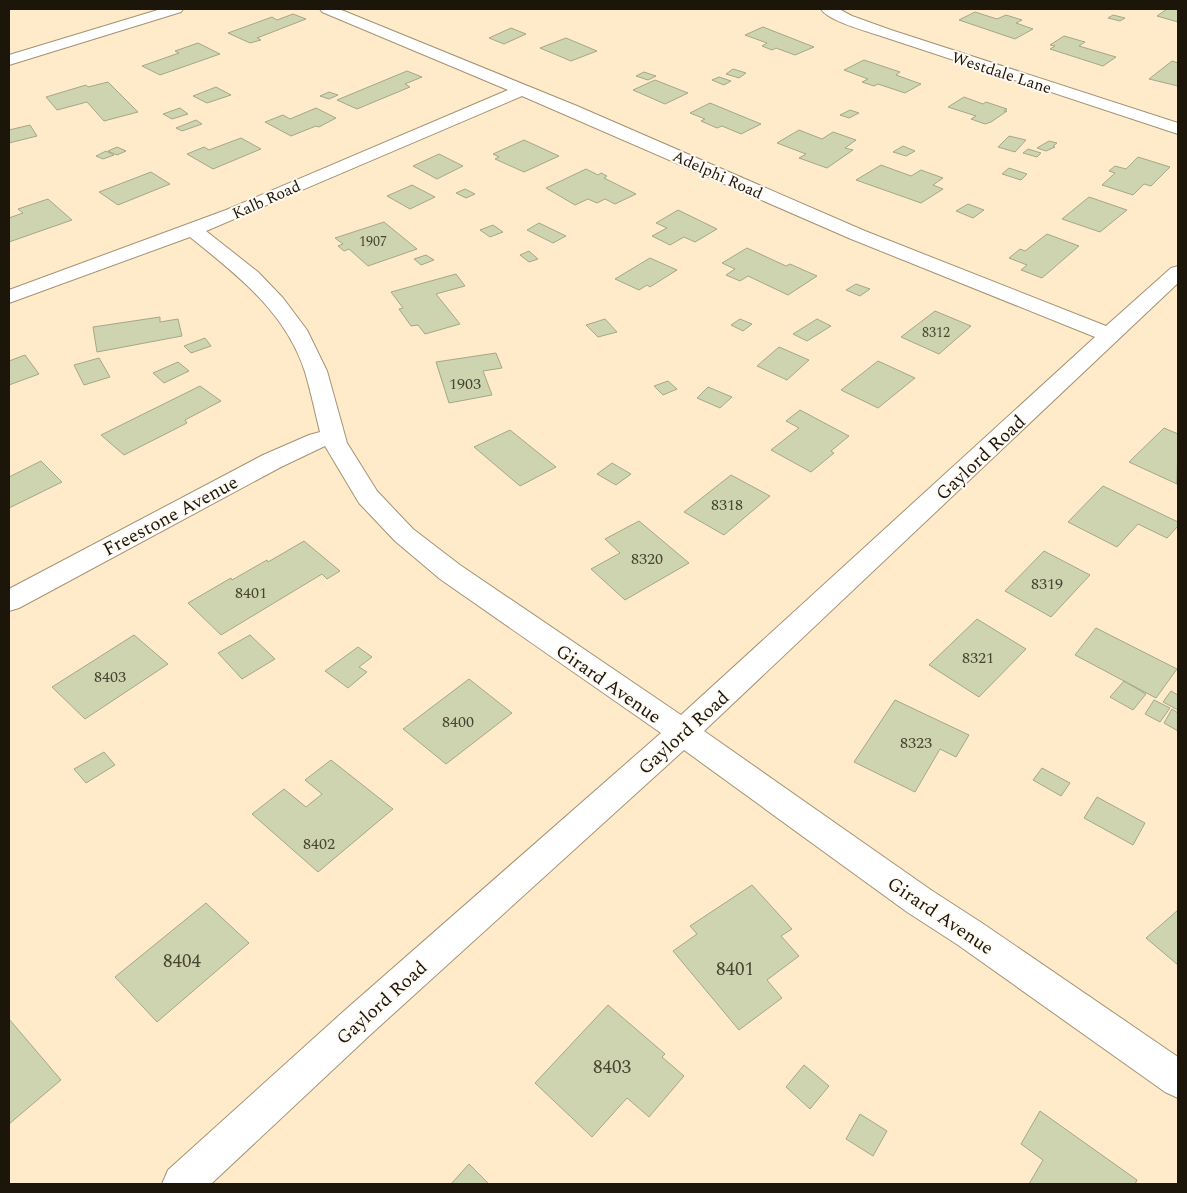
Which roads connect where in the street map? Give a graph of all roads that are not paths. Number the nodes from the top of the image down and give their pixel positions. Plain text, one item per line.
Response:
1 (176, 9) edge
2 (327, 9) edge
3 (828, 9) edge
4 (9, 60) edge
5 (520, 90) junction
6 (1178, 130) edge
7 (193, 230) junction
8 (1178, 272) edge
9 (9, 297) edge
10 (1110, 335) junction
11 (333, 437) junction
12 (9, 601) edge
13 (682, 733) junction
14 (1178, 1079) edge
15 (182, 1184) edge

1 - 4 street
2 - 5 street, Adelphi Road
3 - 6 street, Westdale Lane
5 - 7 street, Kalb Road
5 - 10 street, Adelphi Road
7 - 9 street, Kalb Road
7 - 11 street, Girard Avenue
8 - 10 street, Gaylord Road
10 - 13 street, Gaylord Road
11 - 12 street, Freestone Avenue
11 - 13 street, Girard Avenue
13 - 14 street, Girard Avenue
13 - 15 street, Gaylord Road

